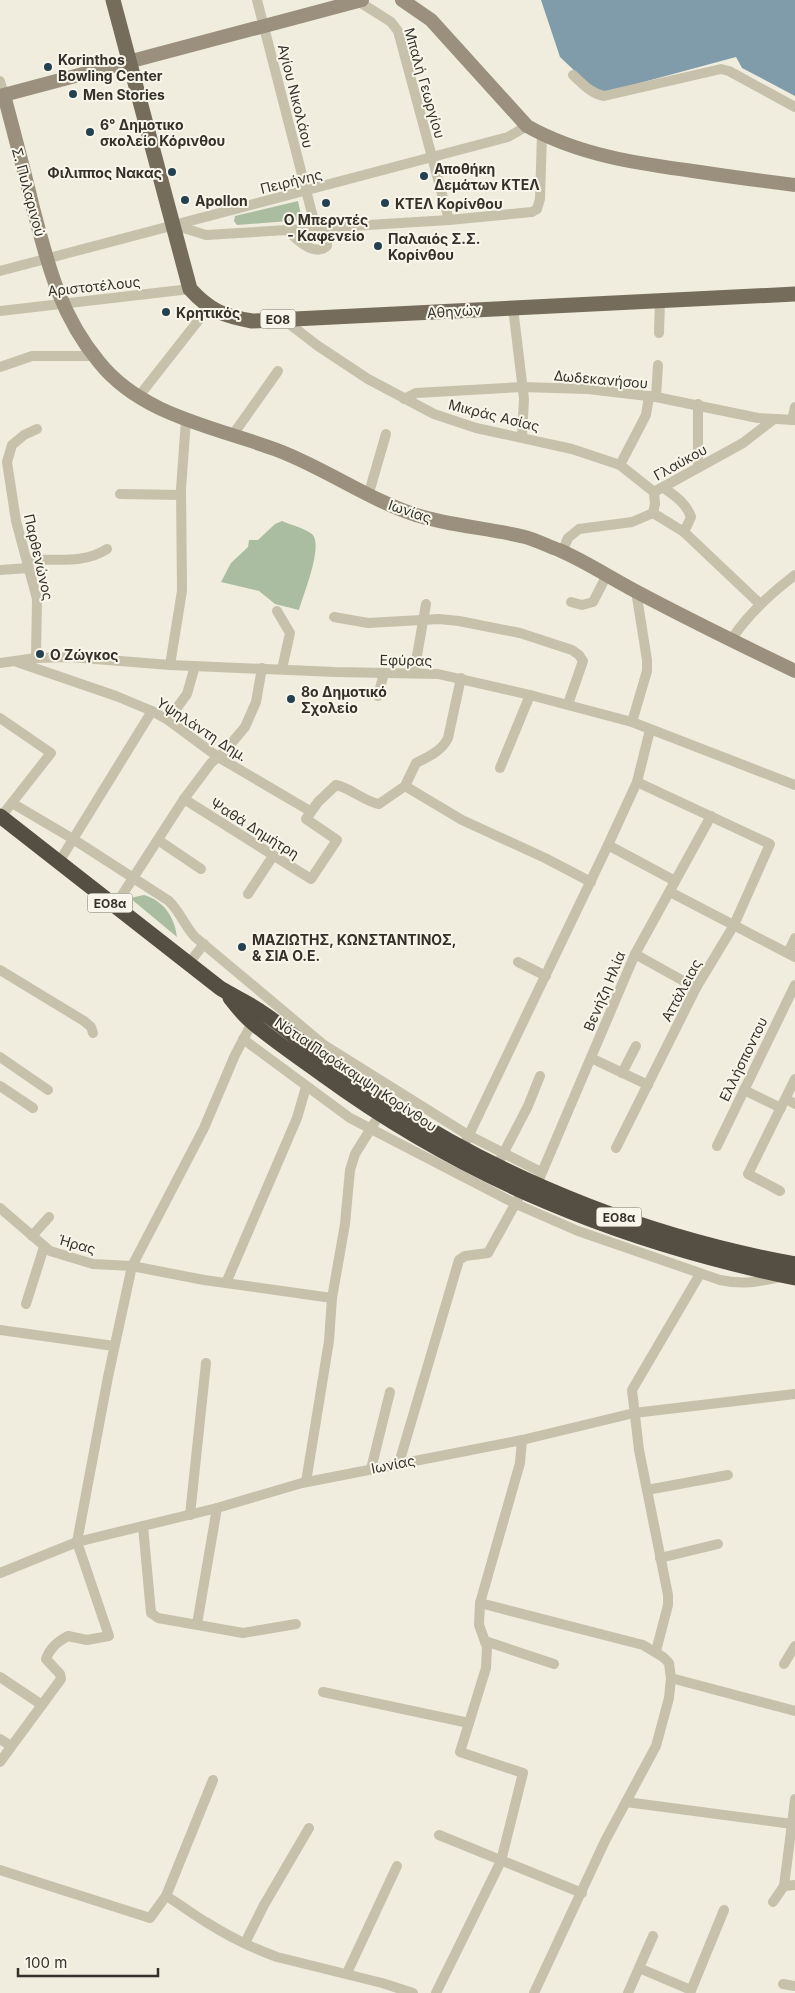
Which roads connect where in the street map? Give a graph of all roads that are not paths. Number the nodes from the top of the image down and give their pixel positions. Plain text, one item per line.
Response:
1 (113, 0) edge
2 (256, 0) edge
3 (402, 0) edge
4 (360, 1) edge
5 (264, 26) junction
6 (130, 62) junction
7 (573, 74) dead end
8 (0, 80) edge
9 (2, 96) edge
10 (795, 107) edge
11 (527, 126) junction
12 (542, 134) junction
13 (432, 158) junction
14 (795, 185) edge
15 (306, 191) junction
16 (449, 220) junction
17 (173, 225) junction
18 (327, 228) junction
19 (316, 229) junction
20 (288, 231) junction
21 (47, 260) junction
22 (0, 270) edge
23 (190, 289) junction
24 (795, 294) edge
25 (660, 300) junction
26 (61, 302) junction
27 (209, 307) junction
28 (513, 308) junction
29 (0, 311) edge
30 (284, 318) junction
31 (659, 334) dead end
32 (94, 356) junction
33 (658, 364) dead end
34 (0, 367) edge
35 (278, 371) dead end
36 (522, 387) junction
37 (139, 396) junction
38 (652, 396) junction
39 (404, 399) junction
40 (698, 404) junction
41 (795, 407) edge
42 (774, 419) junction
43 (186, 420) junction
44 (793, 420) edge
45 (37, 429) dead end
46 (386, 434) dead end
47 (232, 436) junction
48 (522, 437) junction
49 (3, 464) edge
50 (620, 466) junction
51 (698, 467) junction
52 (659, 490) junction
53 (120, 494) dead end
54 (181, 495) junction
55 (368, 496) junction
56 (653, 513) junction
57 (684, 532) junction
58 (107, 549) dead end
59 (562, 552) junction
60 (28, 564) junction
61 (0, 570) edge
62 (607, 575) junction
63 (795, 575) edge
64 (636, 591) junction
65 (570, 602) dead end
66 (426, 604) dead end
67 (760, 604) junction
68 (277, 611) dead end
69 (334, 617) dead end
70 (423, 621) junction
71 (731, 640) junction
72 (36, 658) junction
73 (16, 661) junction
74 (0, 663) edge
75 (170, 665) junction
76 (195, 666) junction
77 (262, 668) junction
78 (282, 669) junction
79 (795, 671) edge
80 (384, 673) junction
81 (414, 673) junction
82 (461, 678) junction
83 (530, 695) junction
84 (378, 696) dead end
85 (568, 704) junction
86 (152, 711) junction
87 (0, 718) edge
88 (168, 720) junction
89 (632, 722) junction
90 (650, 730) junction
91 (218, 757) junction
92 (500, 768) dead end
93 (637, 782) junction
94 (795, 785) edge
95 (405, 786) junction
96 (184, 800) junction
97 (12, 804) junction
98 (310, 812) junction
99 (711, 816) junction
100 (0, 817) edge
101 (73, 839) junction
102 (158, 840) junction
103 (608, 845) junction
104 (273, 856) junction
105 (59, 862) junction
106 (201, 869) dead end
107 (133, 878) junction
108 (676, 881) junction
109 (591, 882) junction
110 (670, 892) junction
111 (248, 894) dead end
112 (115, 906) junction
113 (734, 925) junction
114 (795, 938) edge
115 (204, 944) junction
116 (635, 954) junction
117 (791, 955) edge
118 (518, 962) dead end
119 (189, 964) junction
120 (0, 970) edge
121 (546, 976) junction
122 (795, 985) edge
123 (220, 988) junction
124 (696, 988) junction
125 (252, 1023) junction
126 (93, 1033) dead end
127 (244, 1039) junction
128 (636, 1046) dead end
129 (320, 1049) junction
130 (0, 1057) edge
131 (591, 1058) junction
132 (622, 1073) junction
133 (540, 1076) dead end
134 (795, 1079) edge
135 (648, 1085) junction
136 (0, 1086) edge
137 (306, 1087) junction
138 (48, 1090) dead end
139 (744, 1090) junction
140 (787, 1104) edge
141 (33, 1108) dead end
142 (372, 1125) junction
143 (717, 1146) dead end
144 (616, 1148) dead end
145 (461, 1154) junction
146 (500, 1159) junction
147 (539, 1178) junction
148 (780, 1191) dead end
149 (519, 1198) junction
150 (0, 1208) edge
151 (49, 1217) dead end
152 (32, 1236) junction
153 (44, 1247) junction
154 (652, 1249) junction
155 (795, 1264) edge
156 (132, 1266) junction
157 (700, 1274) junction
158 (790, 1277) edge
159 (226, 1283) junction
160 (332, 1298) junction
161 (26, 1304) dead end
162 (0, 1330) edge
163 (114, 1346) junction
164 (206, 1363) dead end
165 (390, 1392) dead end
166 (795, 1394) edge
167 (634, 1414) junction
168 (522, 1440) junction
169 (399, 1463) junction
170 (371, 1468) junction
171 (728, 1475) dead end
172 (306, 1482) junction
173 (647, 1490) junction
174 (217, 1508) junction
175 (190, 1515) junction
176 (143, 1526) junction
177 (77, 1542) junction
178 (718, 1544) dead end
179 (660, 1558) junction
180 (0, 1573) edge
181 (480, 1603) junction
182 (197, 1624) junction
183 (296, 1624) dead end
184 (485, 1641) junction
185 (795, 1646) edge
186 (656, 1651) junction
187 (554, 1664) dead end
188 (784, 1664) dead end
189 (0, 1677) edge
190 (671, 1678) junction
191 (323, 1692) dead end
192 (42, 1705) junction
193 (795, 1711) edge
194 (469, 1723) junction
195 (0, 1740) edge
196 (11, 1746) junction
197 (0, 1762) edge
198 (213, 1780) dead end
199 (795, 1799) edge
200 (626, 1802) junction
201 (792, 1824) junction
202 (309, 1828) dead end
203 (439, 1835) dead end
204 (501, 1861) junction
205 (397, 1866) dead end
206 (0, 1870) edge
207 (795, 1885) edge
208 (784, 1886) junction
209 (582, 1893) junction
210 (166, 1896) junction
211 (773, 1902) dead end
212 (724, 1910) dead end
213 (653, 1936) dead end
214 (245, 1943) junction
215 (639, 1968) junction
216 (347, 1974) junction
217 (784, 1984) dead end
218 (795, 1986) edge
219 (690, 1991) edge
220 (412, 1993) edge
221 (436, 1993) edge
222 (534, 1993) edge
223 (628, 1993) edge

1 - 6 main road
2 - 5 street, Αγίου Νικολάου
3 - 11 street
4 - 5 street
4 - 13 street, Μπαλή Γεωργίου
5 - 6 street
5 - 15 street, Αγίου Νικολάου
6 - 9 street
6 - 17 main road
7 - 10 street
8 - 9 street, Σ. Πυλαρινού
9 - 21 street, Σ. Πυλαρινού
11 - 12 street
11 - 13 street, Πειρήνης
12 - 14 street
12 - 16 street
13 - 15 street, Πειρήνης
13 - 16 street, Μπαλή Γεωργίου
15 - 17 street, Πειρήνης
15 - 19 street, Αγίου Νικολάου
16 - 18 street
17 - 20 street
17 - 21 street, Πειρήνης
17 - 23 main road
18 - 19 street
18 - 20 street
19 - 20 street
21 - 22 street, Πειρήνης
21 - 26 street, Σ. Πυλαρινού
23 - 26 street, Αριστοτέλους
23 - 27 main road, Αθηνών / ΕΟ8
24 - 25 main road, Αθηνών / ΕΟ8
25 - 28 main road, Αθηνών / ΕΟ8
25 - 31 street
26 - 29 street, Αριστοτέλους
26 - 32 street, Ιωνίας
27 - 30 main road, Αθηνών / ΕΟ8
27 - 37 street
28 - 30 main road, Αθηνών / ΕΟ8
28 - 36 street
30 - 39 street, Μικράς Ασίας
32 - 34 street
32 - 37 street, Ιωνίας
33 - 38 street
35 - 47 street
36 - 38 street, Δωδεκανήσου
36 - 39 street, Δωδεκανήσου
36 - 48 street
37 - 43 street, Ιωνίας
38 - 40 street, Δωδεκανήσου
38 - 50 street
39 - 48 street, Μικράς Ασίας
40 - 42 street, Δωδεκανήσου
40 - 51 street
41 - 44 street
42 - 44 street, Δωδεκανήσου
42 - 51 street, Γλαύκου
43 - 47 street, Ιωνίας
43 - 54 street
45 - 49 street
46 - 55 street
47 - 55 street, Ιωνίας
48 - 50 street, Μικράς Ασίας
49 - 60 street, Παρθενώνος
50 - 52 street, Μικράς Ασίας
51 - 52 street, Γλαύκου
52 - 56 street, Γλαύκου
52 - 57 street, Μικράς Ασίας
53 - 54 street
54 - 75 street
55 - 59 street, Ιωνίας
56 - 57 street
56 - 59 street
57 - 67 street
58 - 60 street
59 - 62 street, Ιωνίας
60 - 61 street
60 - 72 street, Παρθενώνος
62 - 64 street, Ιωνίας
62 - 65 street
63 - 67 street
64 - 71 street, Ιωνίας
64 - 89 street
66 - 70 street
67 - 71 street
68 - 78 street
69 - 70 street
70 - 81 street
70 - 85 street
71 - 79 street, Ιωνίας
72 - 73 street, Εφύρας
72 - 75 street, Εφύρας
73 - 74 street, Εφύρας
73 - 86 street, Υψηλάντη Δημ.
75 - 76 street, Εφύρας
76 - 77 street, Εφύρας
76 - 88 street
77 - 78 street, Εφύρας
77 - 91 street
78 - 80 street, Εφύρας
80 - 81 street, Εφύρας
80 - 84 street
81 - 82 street, Εφύρας
82 - 83 street, Εφύρας
82 - 95 street
83 - 85 street, Εφύρας
83 - 92 street
85 - 89 street, Εφύρας
86 - 88 street, Υψηλάντη Δημ.
86 - 101 street
87 - 97 street
88 - 91 street, Υψηλάντη Δημ.
89 - 90 street, Εφύρας
90 - 93 street
90 - 94 street, Εφύρας
91 - 96 street
91 - 98 street, Υψηλάντη Δημ.
93 - 99 street
93 - 103 street
95 - 98 street
95 - 109 street
96 - 102 street
96 - 104 street, Ψαθά Δημήτρη
97 - 100 street
97 - 101 street
98 - 104 street, Ψαθά Δημήτρη
99 - 108 street, Βενήζη Ηλία
99 - 113 street, Αττάλειας
100 - 105 highway, Νότια Παράκαμψη Κορίνθου / ΕΟ8α
101 - 105 street
101 - 107 street
102 - 106 street
102 - 107 street
103 - 108 street
103 - 109 street
104 - 111 street
105 - 112 highway, Νότια Παράκαμψη Κορίνθου / ΕΟ8α
107 - 112 street
107 - 115 street
108 - 110 street, Βενήζη Ηλία
109 - 121 street
110 - 113 street
110 - 116 street, Βενήζη Ηλία
112 - 119 highway, Νότια Παράκαμψη Κορίνθου / ΕΟ8α
113 - 117 street
113 - 124 street, Αττάλειας
114 - 117 street
115 - 119 street
115 - 129 street
116 - 124 street
116 - 131 street, Βενήζη Ηλία
118 - 121 street
119 - 123 highway, Νότια Παράκαμψη Κορίνθου / ΕΟ8α
120 - 126 street
121 - 145 street
122 - 139 street, Ελλήσποντου
123 - 125 highway, Νότια Παράκαμψη Κορίνθου / ΕΟ8α
123 - 129 highway, Νότια Παράκαμψη Κορίνθου / ΕΟ8α
124 - 135 street, Αττάλειας
125 - 127 street
125 - 145 highway, Νότια Παράκαμψη Κορίνθου / ΕΟ8α
127 - 137 street
127 - 156 street
128 - 132 street
129 - 145 highway, Νότια Παράκαμψη Κορίνθου / ΕΟ8α
129 - 145 street
130 - 138 street
131 - 132 street
131 - 147 street, Βενήζη Ηλία
132 - 135 street
133 - 146 street
134 - 140 street
135 - 144 street, Αττάλειας
136 - 141 street
137 - 142 street
137 - 159 street
139 - 140 street
139 - 143 street, Ελλήσποντου
140 - 148 street
142 - 145 street
142 - 160 street
145 - 146 highway, Νότια Παράκαμψη Κορίνθου / ΕΟ8α
145 - 149 highway, Νότια Παράκαμψη Κορίνθου / ΕΟ8α
146 - 147 highway, Νότια Παράκαμψη Κορίνθου / ΕΟ8α
147 - 155 highway, Νότια Παράκαμψη Κορίνθου / ΕΟ8α
149 - 154 highway, Νότια Παράκαμψη Κορίνθου / ΕΟ8α
149 - 169 street
150 - 152 street, Ήρας
151 - 152 street
152 - 153 street, Ήρας
153 - 156 street, Ήρας
153 - 161 street
154 - 157 street
154 - 158 highway, Νότια Παράκαμψη Κορίνθου / ΕΟ8α
156 - 159 street, Ήρας
156 - 163 street
157 - 158 street
157 - 167 street
159 - 160 street, Ήρας
160 - 172 street
162 - 163 street
163 - 177 street
164 - 175 street
165 - 170 street
166 - 167 street, Ιωνίας
167 - 168 street, Ιωνίας
167 - 173 street
168 - 169 street, Ιωνίας
168 - 181 street
169 - 170 street, Ιωνίας
170 - 172 street, Ιωνίας
171 - 173 street
172 - 174 street, Ιωνίας
173 - 179 street
174 - 175 street, Ιωνίας
174 - 182 street
175 - 176 street, Ιωνίας
176 - 177 street, Ιωνίας
176 - 182 street
177 - 180 street, Ιωνίας
177 - 192 street
178 - 179 street
179 - 186 street
181 - 184 street
181 - 186 street
182 - 183 street
184 - 187 street
184 - 194 street
185 - 188 street
186 - 190 street
189 - 192 street
190 - 193 street
190 - 200 street
191 - 194 street
192 - 196 street
194 - 204 street
195 - 196 street
196 - 197 street
198 - 210 street
199 - 201 street
200 - 201 street
200 - 209 street
201 - 208 street
202 - 214 street
203 - 204 street
204 - 209 street
204 - 221 street
205 - 216 street
206 - 210 street
207 - 208 street
208 - 211 street
209 - 222 street
210 - 214 street
212 - 219 street
213 - 215 street
214 - 216 street
215 - 219 street
215 - 223 street
216 - 220 street
217 - 218 street

